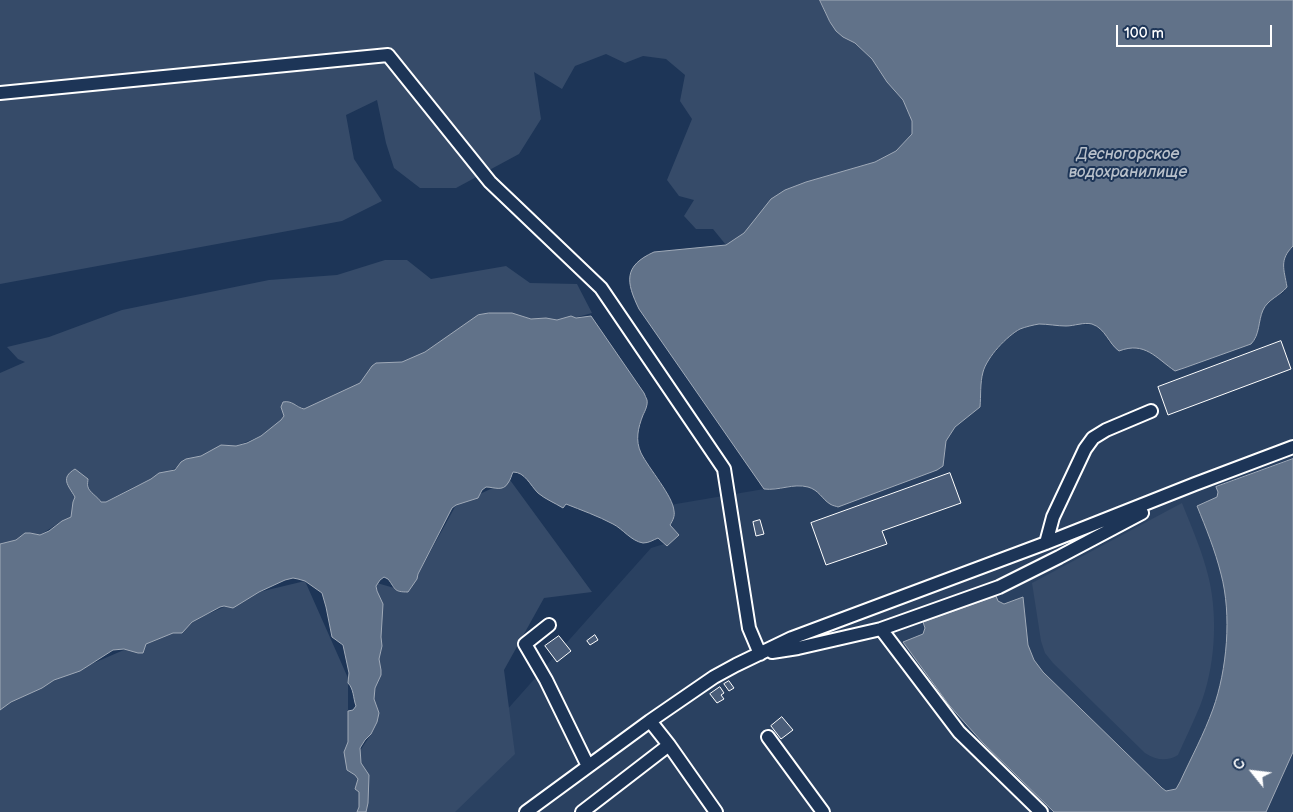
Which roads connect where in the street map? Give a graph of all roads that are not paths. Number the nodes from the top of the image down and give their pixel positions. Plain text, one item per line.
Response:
1 (0, 94) edge
2 (1151, 411) dead end
3 (1293, 447) edge
4 (1195, 484) junction
5 (1046, 543) junction
6 (549, 625) dead end
7 (881, 629) junction
8 (760, 654) junction
9 (650, 721) junction
10 (768, 737) dead end
11 (670, 744) junction
12 (588, 766) junction
13 (526, 812) edge
14 (582, 812) edge
15 (716, 812) edge
16 (823, 812) edge
17 (1041, 812) edge

1 - 8 street
2 - 5 street
3 - 4 street
4 - 5 street
4 - 7 street
5 - 8 street
6 - 12 street
7 - 8 street
7 - 17 street
8 - 9 street
9 - 11 street
9 - 12 street
10 - 16 street
11 - 14 street
11 - 15 street
12 - 13 street

